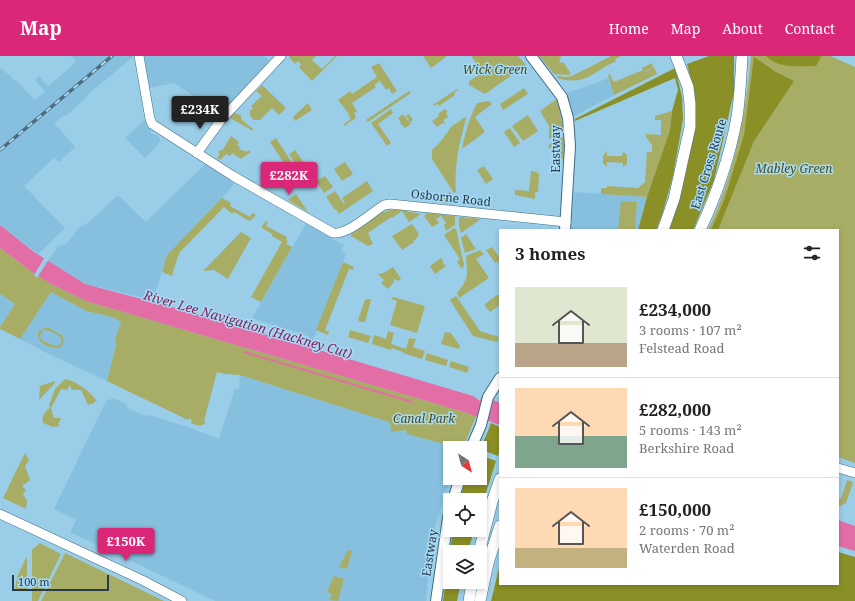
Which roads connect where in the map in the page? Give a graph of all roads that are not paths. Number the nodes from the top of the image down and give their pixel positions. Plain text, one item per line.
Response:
1 (139, 56) edge
2 (281, 56) edge
3 (531, 56) edge
4 (676, 56) edge
5 (742, 56) edge
6 (197, 153) junction
7 (566, 226) edge
8 (664, 229) edge
9 (700, 229) edge
10 (499, 380) edge
11 (474, 441) edge
12 (839, 468) edge
13 (855, 473) edge
14 (499, 483) edge
15 (0, 514) edge
16 (499, 529) edge
17 (445, 537) edge
18 (481, 545) edge
19 (471, 589) edge
20 (182, 601) edge
21 (436, 601) edge
22 (469, 601) edge
23 (480, 601) edge

1 - 6 street
2 - 6 street
3 - 7 main road, Eastway
4 - 8 highway, East Cross Route
5 - 9 highway, East Cross Route
6 - 7 street, Osborne Road
10 - 11 main road
12 - 13 street
14 - 18 highway
15 - 20 street
16 - 23 highway
17 - 21 main road, Eastway
19 - 22 highway

